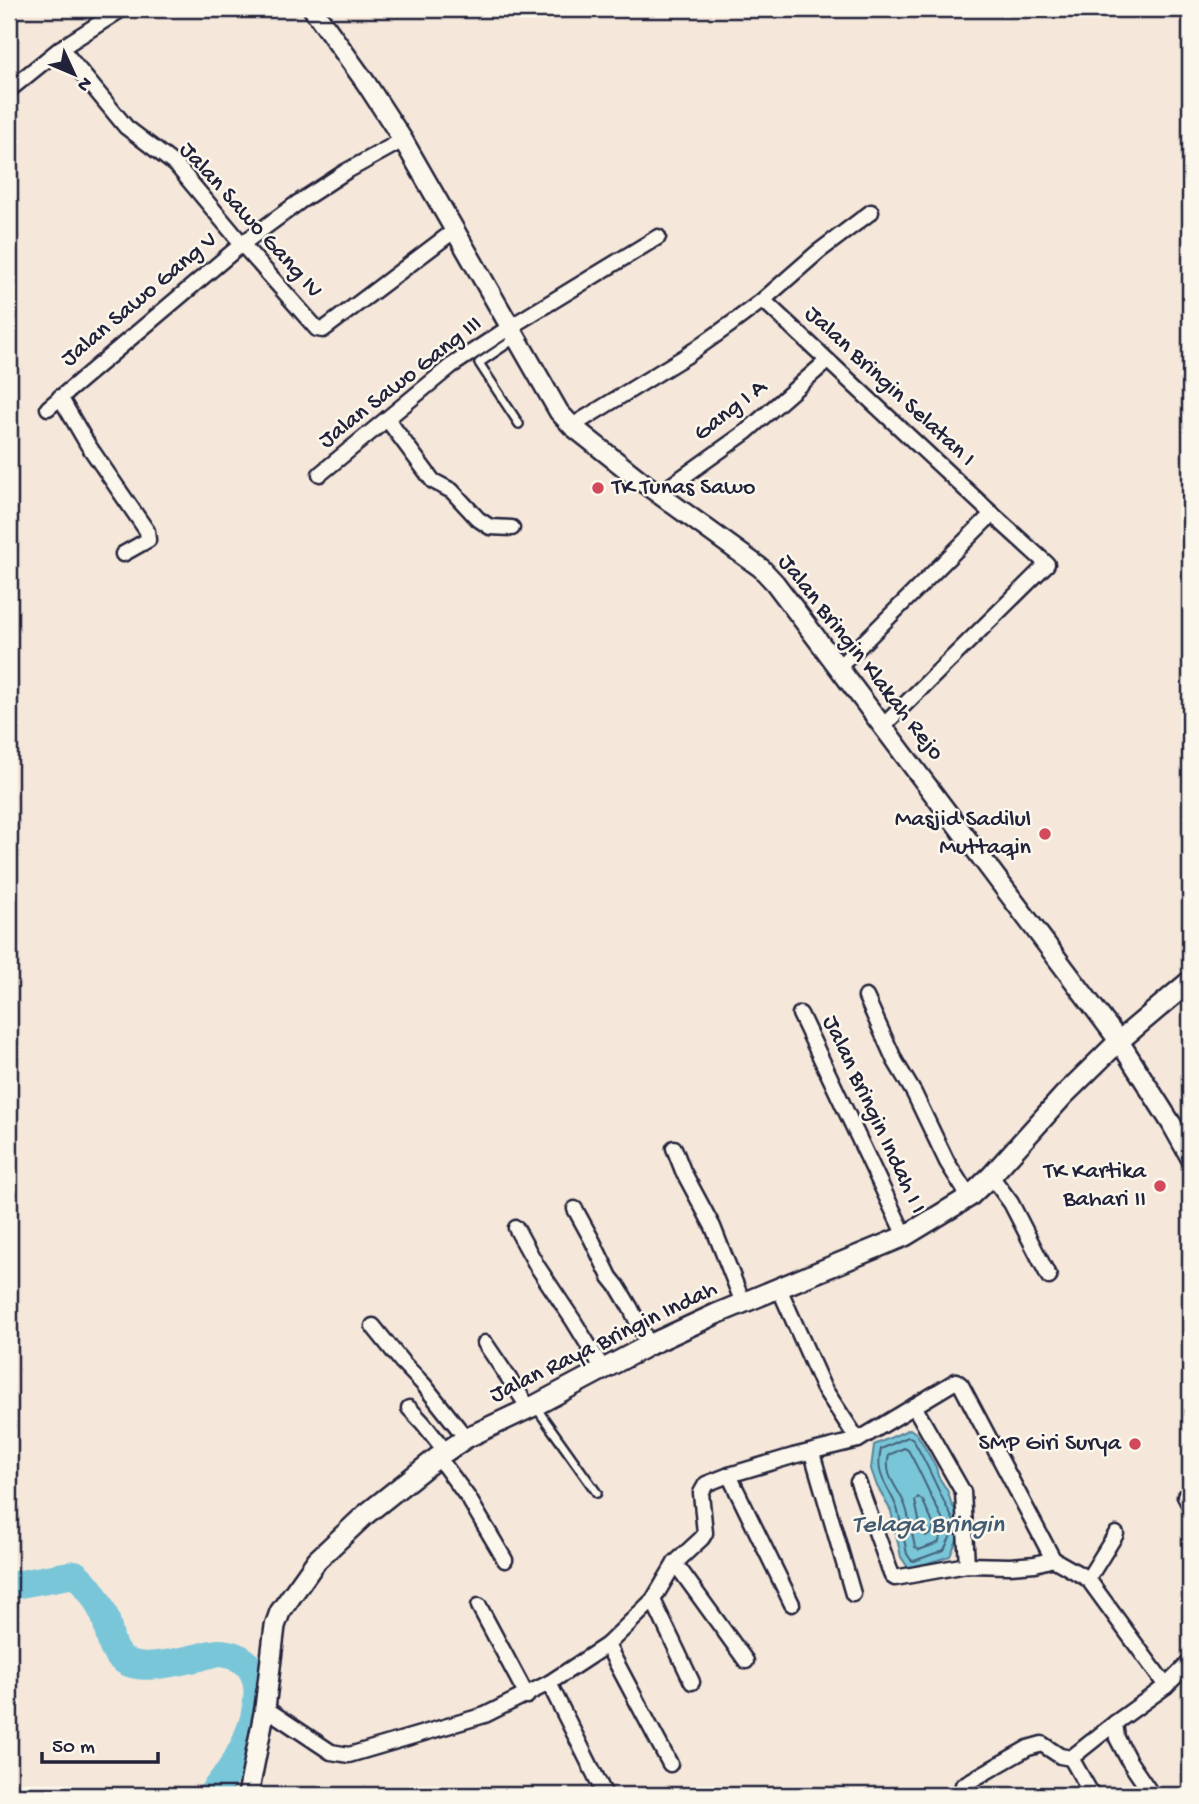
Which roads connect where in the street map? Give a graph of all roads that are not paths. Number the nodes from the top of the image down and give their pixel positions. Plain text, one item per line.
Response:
1 (122, 9) edge
2 (313, 9) edge
3 (61, 48) junction
4 (9, 90) edge
5 (403, 140) junction
6 (872, 212) dead end
7 (455, 230) junction
8 (658, 237) dead end
9 (242, 244) junction
10 (763, 300) junction
11 (513, 332) junction
12 (827, 361) junction
13 (60, 397) junction
14 (48, 408) dead end
15 (387, 419) junction
16 (519, 424) dead end
17 (572, 426) junction
18 (320, 474) dead end
19 (659, 494) junction
20 (992, 514) junction
21 (512, 528) dead end
22 (123, 554) dead end
23 (838, 668) junction
24 (883, 726) junction
25 (1190, 981) edge
26 (866, 997) dead end
27 (800, 1014) dead end
28 (1119, 1041) junction
29 (674, 1148) dead end
30 (1190, 1157) edge
31 (992, 1175) junction
32 (969, 1197) junction
33 (575, 1209) dead end
34 (516, 1228) dead end
35 (905, 1236) junction
36 (1049, 1277) dead end
37 (779, 1288) junction
38 (743, 1303) junction
39 (373, 1326) dead end
40 (485, 1343) dead end
41 (649, 1345) junction
42 (603, 1369) junction
43 (914, 1406) junction
44 (531, 1407) junction
45 (409, 1408) dead end
46 (466, 1438) junction
47 (858, 1440) junction
48 (811, 1453) junction
49 (442, 1454) junction
50 (729, 1475) junction
51 (858, 1482) dead end
52 (597, 1493) dead end
53 (1115, 1534) dead end
54 (1053, 1559) junction
55 (505, 1560) dead end
56 (675, 1563) junction
57 (967, 1565) junction
58 (1088, 1579) junction
59 (853, 1594) dead end
60 (653, 1600) junction
61 (792, 1604) dead end
62 (479, 1605) dead end
63 (607, 1645) junction
64 (746, 1661) dead end
65 (1190, 1662) edge
66 (692, 1682) dead end
67 (549, 1683) junction
68 (1166, 1686) junction
69 (527, 1696) junction
70 (265, 1708) junction
71 (1115, 1723) junction
72 (1071, 1758) junction
73 (670, 1764) dead end
74 (963, 1785) dead end
75 (248, 1795) edge
76 (605, 1795) edge
77 (1092, 1795) edge
78 (1153, 1795) edge

1 - 3 street
2 - 5 street, Jalan Bringin Klakah Rejo
3 - 4 street
3 - 9 street, Jalan Sawo Gang IV
5 - 7 street, Jalan Bringin Klakah Rejo
5 - 9 street, Jalan Sawo Gang V
6 - 10 street
7 - 9 street, Jalan Sawo Gang IV
7 - 11 street, Jalan Bringin Klakah Rejo
8 - 11 street, Jalan Sawo Gang III
9 - 13 street, Jalan Sawo Gang V
10 - 12 street, Jalan Bringin Selatan I
10 - 17 street
11 - 15 street, Jalan Sawo Gang III
11 - 16 lane
11 - 17 street, Jalan Bringin Klakah Rejo
12 - 19 street, Gang I A
12 - 20 street, Jalan Bringin Selatan I
13 - 14 street, Jalan Sawo Gang V
13 - 22 street
15 - 18 street, Jalan Sawo Gang III
15 - 21 street
17 - 19 street, Jalan Bringin Klakah Rejo
19 - 23 street, Jalan Bringin Klakah Rejo
20 - 23 street
20 - 24 street, Jalan Bringin Selatan I
23 - 24 street, Jalan Bringin Klakah Rejo
24 - 28 street, Jalan Bringin Klakah Rejo
25 - 28 main road, Jalan Raya Bringin Indah
26 - 32 street
27 - 35 street, Jalan Bringin Indah I I
28 - 30 street, Jalan Bringin Klakah Rejo
28 - 31 main road, Jalan Raya Bringin Indah
29 - 38 street
31 - 32 main road, Jalan Raya Bringin Indah
31 - 36 street
32 - 35 main road, Jalan Raya Bringin Indah
33 - 41 street
34 - 42 street
35 - 37 main road, Jalan Raya Bringin Indah
37 - 38 main road, Jalan Raya Bringin Indah
37 - 47 street
38 - 41 main road, Jalan Raya Bringin Indah
39 - 46 street
40 - 44 street
41 - 42 main road, Jalan Raya Bringin Indah
42 - 44 main road, Jalan Raya Bringin Indah
43 - 47 street
43 - 54 street
43 - 57 street
44 - 46 main road, Jalan Raya Bringin Indah
44 - 52 lane
45 - 49 street
46 - 49 main road, Jalan Raya Bringin Indah
47 - 48 street
48 - 50 street
48 - 59 street
49 - 55 street
49 - 70 main road, Jalan Raya Bringin Indah
50 - 56 street
50 - 61 street
51 - 57 street
53 - 58 street
54 - 57 street
54 - 58 street
56 - 60 street
56 - 64 street
58 - 68 street
60 - 63 street
60 - 66 street
62 - 69 street
63 - 67 street
63 - 73 street
65 - 68 street
67 - 69 street
67 - 76 street
68 - 71 street
69 - 70 street
70 - 75 main road, Jalan Raya Bringin Indah
71 - 72 street
71 - 78 street
72 - 74 street
72 - 77 street

